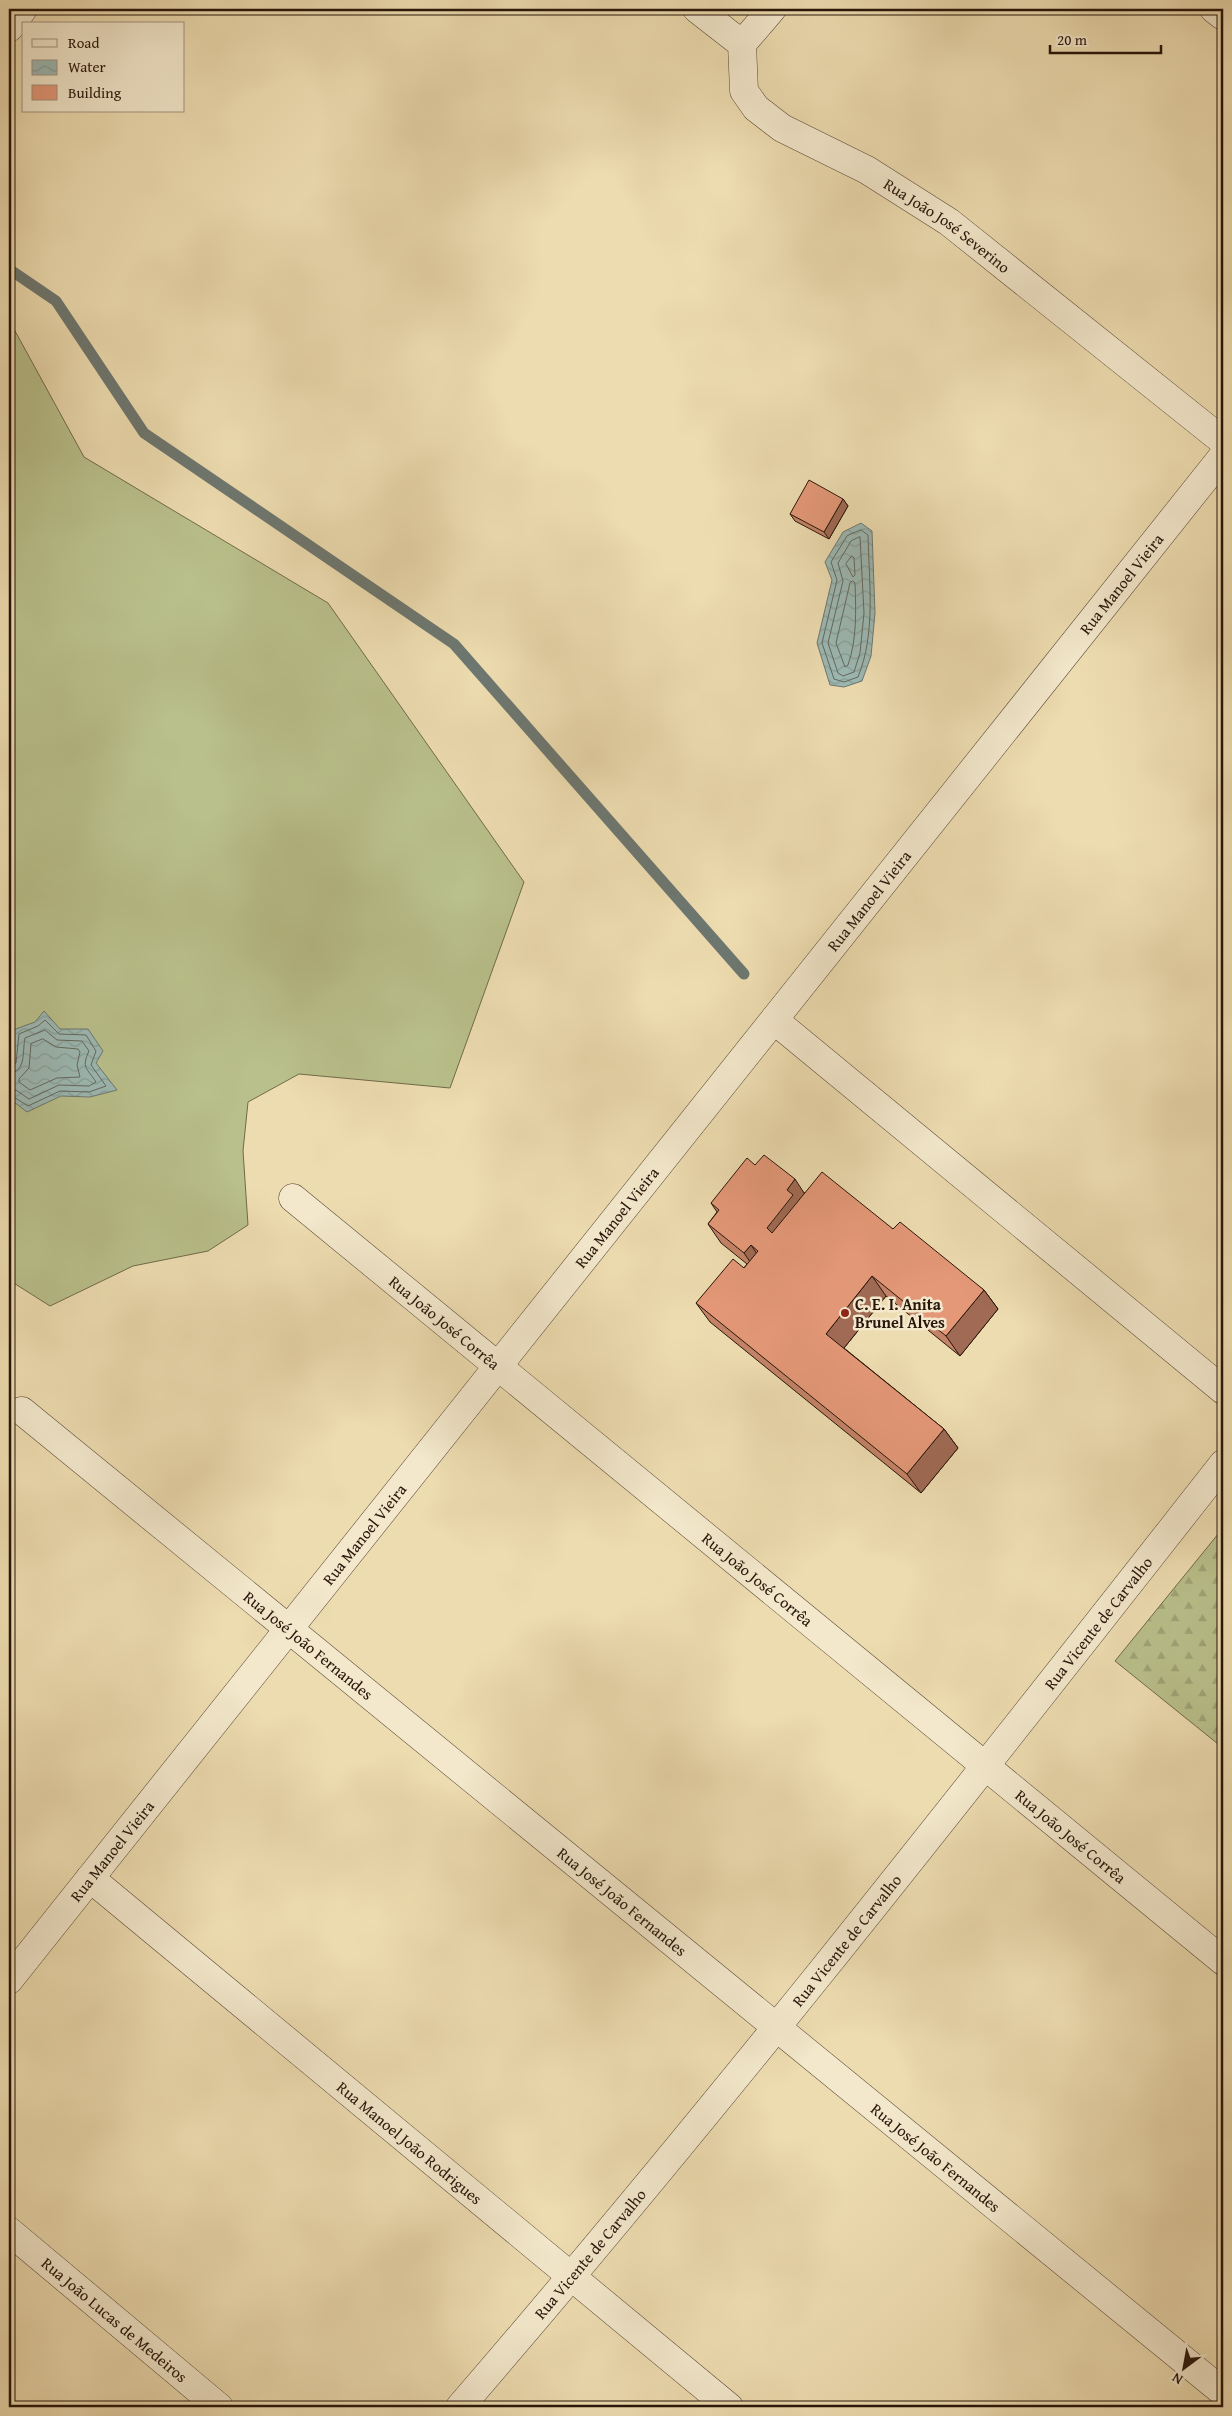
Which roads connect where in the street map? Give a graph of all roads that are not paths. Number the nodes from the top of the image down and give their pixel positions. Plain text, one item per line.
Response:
1 (23, 9) edge
2 (697, 9) edge
3 (772, 9) edge
4 (1214, 9) edge
5 (1223, 16) edge
6 (9, 28) edge
7 (742, 44) junction
8 (1223, 441) edge
9 (1223, 456) edge
10 (774, 1020) junction
11 (293, 1198) dead end
12 (498, 1366) junction
13 (1223, 1390) edge
14 (22, 1411) dead end
15 (1223, 1464) edge
16 (288, 1629) junction
17 (985, 1766) junction
18 (90, 1878) junction
19 (1223, 1961) edge
20 (9, 1980) edge
21 (776, 2027) junction
22 (9, 2231) edge
23 (572, 2277) junction
24 (1223, 2392) edge
25 (218, 2407) edge
26 (460, 2407) edge
27 (729, 2407) edge

1 - 6 street
2 - 7 street
3 - 7 street
4 - 5 street
7 - 8 street, Rua João José Severino
9 - 10 street, Rua Manoel Vieira
10 - 12 street, Rua Manoel Vieira
10 - 13 street
11 - 12 street, Rua João José Corrêa
12 - 16 street, Rua Manoel Vieira
12 - 17 street, Rua João José Corrêa
14 - 16 street, Rua José João Fernandes
15 - 17 street, Rua Vicente de Carvalho
16 - 18 street, Rua Manoel Vieira
16 - 21 street, Rua José João Fernandes
17 - 19 street, Rua João José Corrêa
17 - 21 street, Rua Vicente de Carvalho
18 - 20 street, Rua Manoel Vieira
18 - 23 street, Rua Manoel João Rodrigues
21 - 23 street, Rua Vicente de Carvalho
21 - 24 street, Rua José João Fernandes
22 - 25 street, Rua João Lucas de Medeiros
23 - 26 street, Rua Vicente de Carvalho
23 - 27 street, Rua Manoel João Rodrigues

